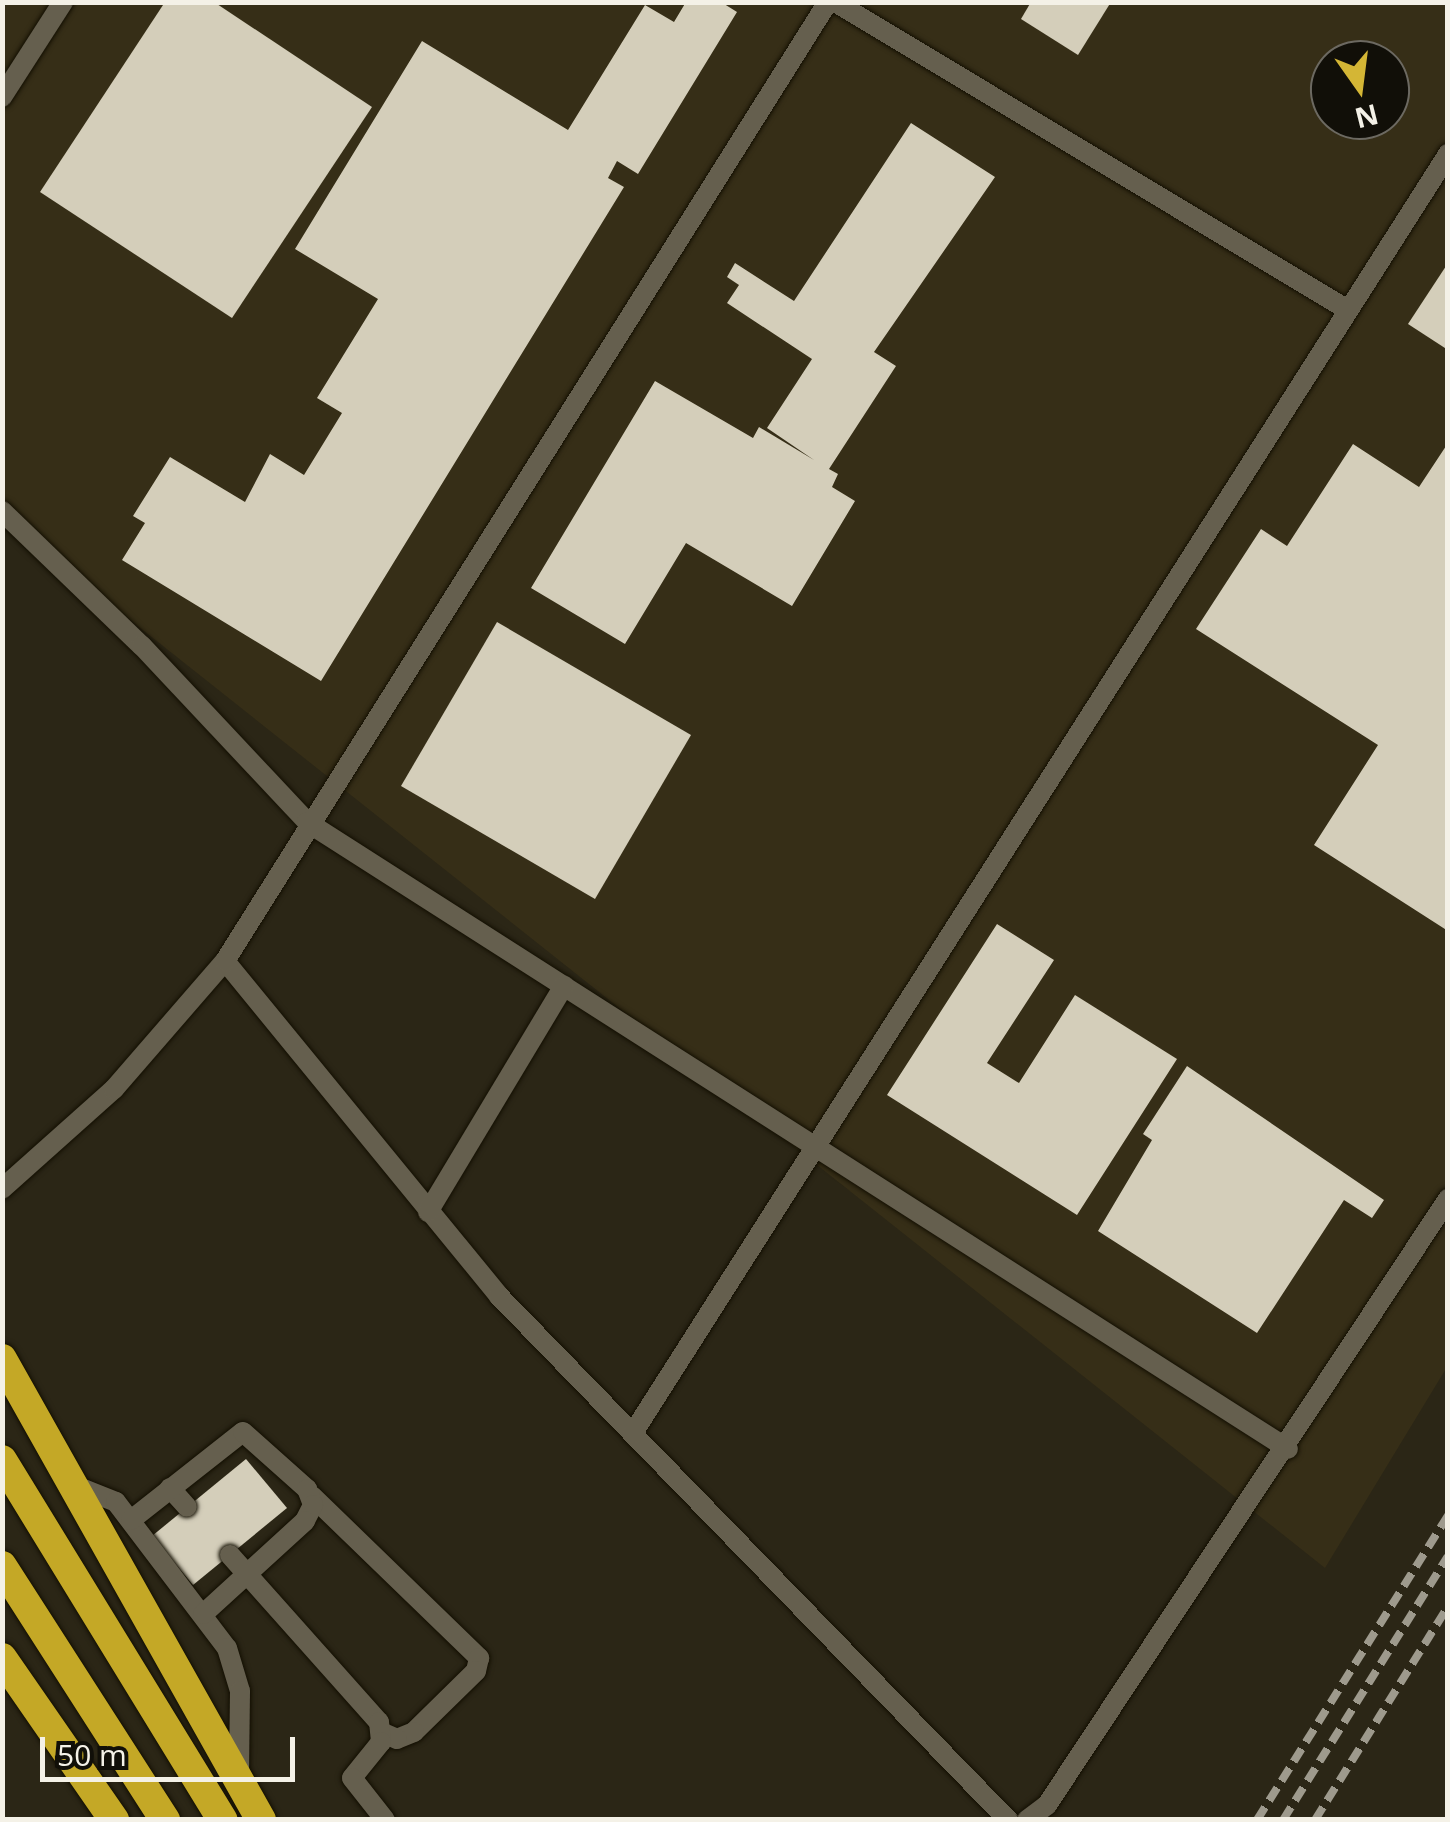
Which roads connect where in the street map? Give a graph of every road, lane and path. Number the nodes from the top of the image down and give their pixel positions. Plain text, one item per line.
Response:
1 (63, 2) edge
2 (831, 2) edge
3 (2, 97) edge
4 (1448, 154) edge
5 (1348, 310) junction
6 (2, 511) edge
7 (307, 822) junction
8 (225, 961) junction
9 (564, 986) junction
10 (814, 1146) junction
11 (2, 1189) edge
12 (1448, 1199) edge
13 (428, 1212) junction
14 (2, 1359) edge
15 (632, 1433) junction
16 (1288, 1449) junction
17 (2, 1460) edge
18 (71, 1484) junction
19 (170, 1488) junction
20 (312, 1496) junction
21 (187, 1507) dead end
22 (131, 1520) junction
23 (230, 1555) dead end
24 (2, 1566) edge
25 (247, 1574) junction
26 (203, 1614) junction
27 (2, 1658) edge
28 (382, 1732) junction
29 (239, 1779) junction
30 (114, 1820) edge
31 (166, 1820) edge
32 (223, 1820) edge
33 (262, 1820) edge
34 (385, 1820) edge
35 (1008, 1820) edge
36 (1027, 1820) edge

1 - 3 lane
2 - 5 lane
2 - 7 lane
4 - 5 lane
5 - 10 lane
6 - 7 lane
7 - 8 lane
7 - 9 lane
8 - 11 lane
8 - 13 lane
9 - 10 lane
9 - 13 lane
10 - 15 lane
10 - 16 lane
12 - 16 lane
13 - 15 lane
14 - 18 highway
15 - 35 lane
16 - 36 lane
17 - 32 highway
18 - 22 lane
18 - 29 highway
19 - 20 lane
19 - 21 lane
19 - 22 lane
20 - 25 lane
20 - 28 lane
22 - 26 lane
23 - 25 lane
24 - 31 highway
25 - 26 lane
25 - 28 lane
26 - 29 lane
27 - 30 highway
28 - 34 lane
29 - 33 highway

